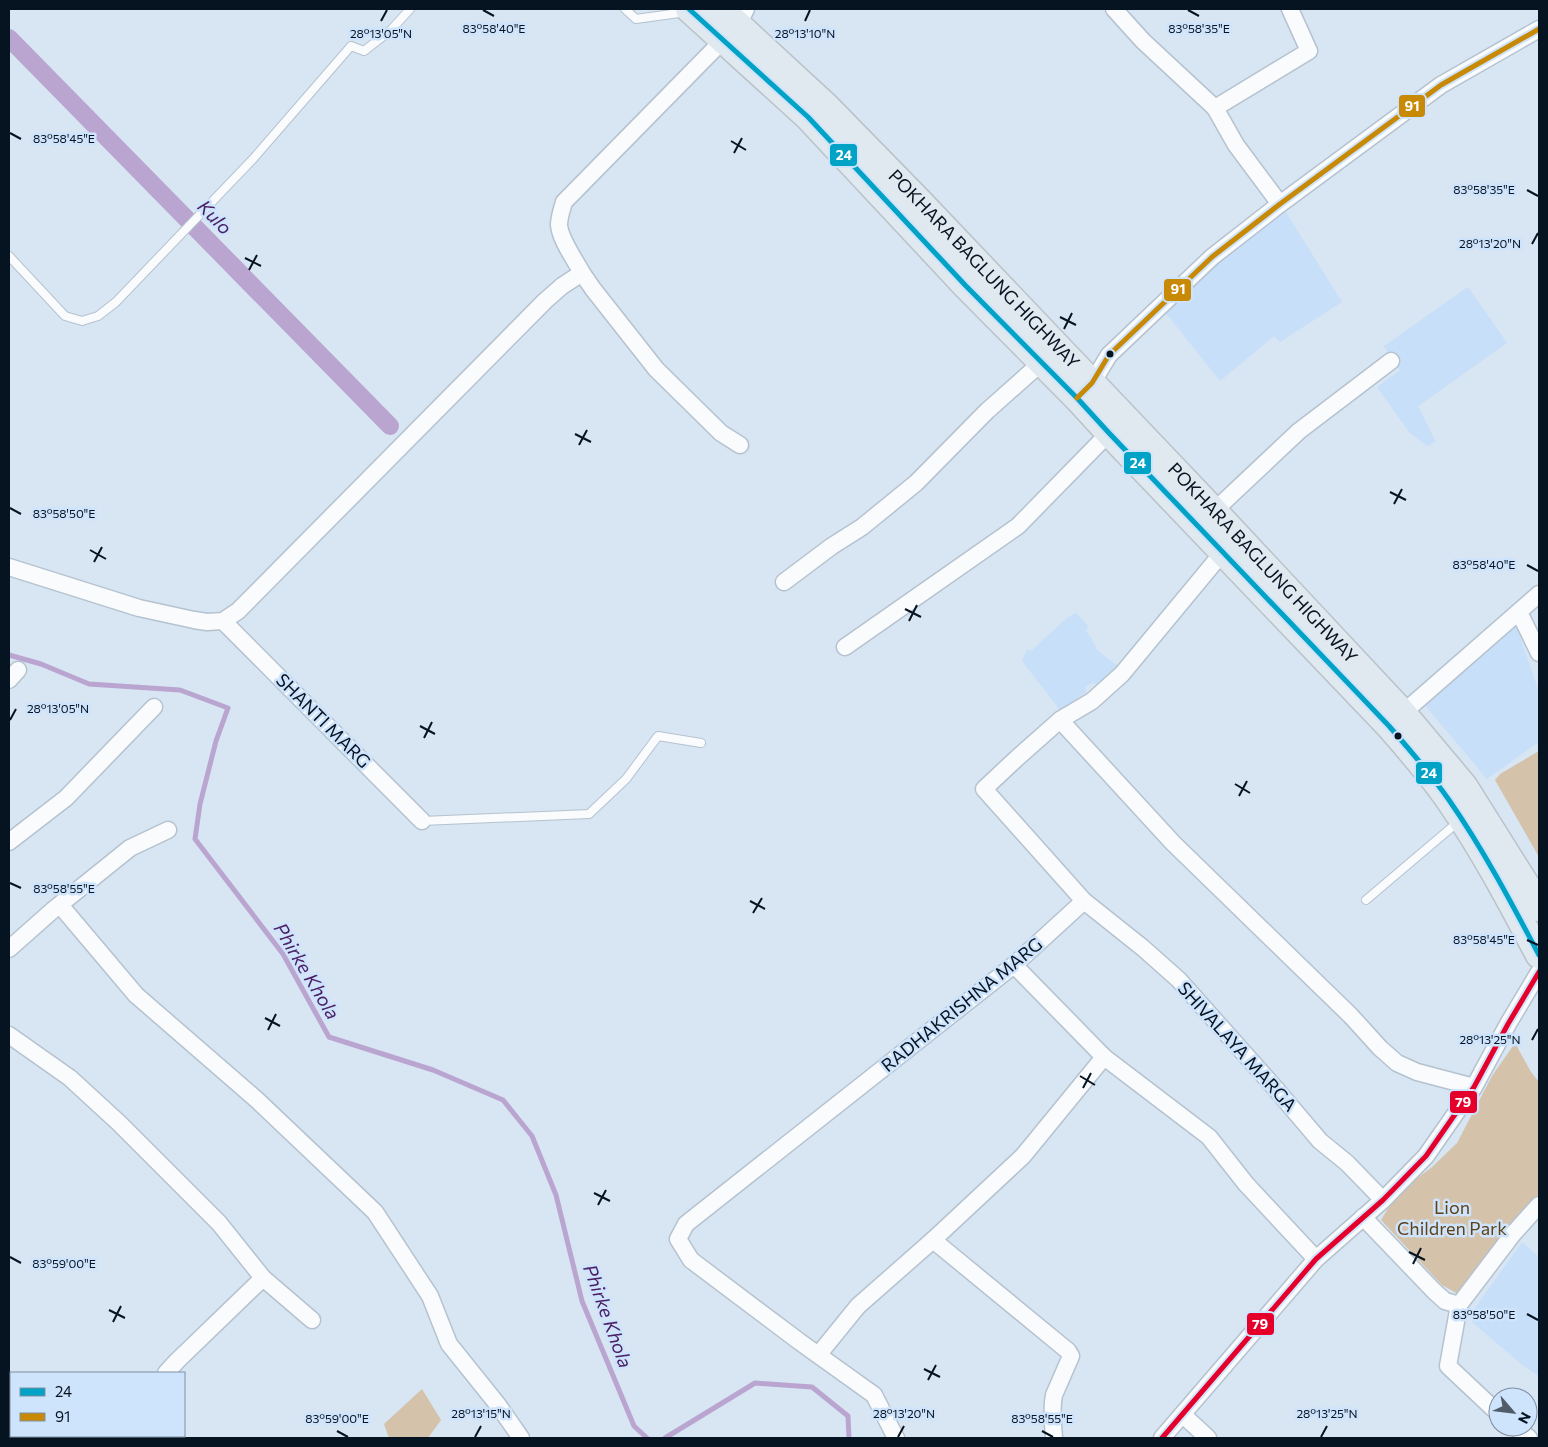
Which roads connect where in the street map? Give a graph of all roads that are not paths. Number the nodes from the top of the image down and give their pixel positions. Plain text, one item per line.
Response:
1 (410, 9) edge
2 (625, 9) edge
3 (1114, 9) edge
4 (1290, 9) edge
5 (691, 10) edge
6 (732, 21) edge
7 (1539, 29) edge
8 (1215, 108) junction
9 (1280, 204) junction
10 (9, 256) edge
11 (582, 273) junction
12 (1391, 361) dead end
13 (1042, 362) junction
14 (1084, 390) junction
15 (1109, 434) junction
16 (740, 446) dead end
17 (1214, 511) junction
18 (1230, 544) junction
19 (9, 567) edge
20 (784, 582) dead end
21 (1539, 594) edge
22 (1519, 612) junction
23 (223, 621) junction
24 (845, 647) dead end
25 (1539, 653) edge
26 (154, 707) dead end
27 (1396, 719) junction
28 (1060, 720) junction
29 (701, 743) dead end
30 (1461, 820) junction
31 (422, 821) joint
32 (168, 830) dead end
33 (9, 842) edge
34 (1366, 900) dead end
35 (1084, 901) junction
36 (60, 904) junction
37 (1539, 908) edge
38 (9, 949) edge
39 (1539, 955) edge
40 (1014, 965) junction
41 (1539, 972) edge
42 (9, 1035) edge
43 (1104, 1057) junction
44 (1474, 1087) junction
45 (1383, 1200) junction
46 (1539, 1205) edge
47 (1363, 1217) junction
48 (933, 1240) junction
49 (1316, 1259) junction
50 (263, 1278) junction
51 (1459, 1305) junction
52 (312, 1320) dead end
53 (819, 1354) junction
54 (167, 1372) edge
55 (1488, 1404) edge
56 (1183, 1415) junction
57 (521, 1438) edge
58 (896, 1438) edge
59 (1054, 1438) edge
60 (1162, 1438) edge
61 (1208, 1438) edge

1 - 10 lane
2 - 5 lane
3 - 8 street
4 - 8 street
5 - 6 highway, POKHARA BAGLUNG HIGHWAY
6 - 11 street
6 - 13 highway, POKHARA BAGLUNG HIGHWAY
6 - 14 highway, POKHARA BAGLUNG HIGHWAY
7 - 9 street
8 - 9 street
9 - 14 street
11 - 16 street
11 - 23 street
12 - 17 street
13 - 14 highway, POKHARA BAGLUNG HIGHWAY
13 - 20 street
14 - 15 highway, POKHARA BAGLUNG HIGHWAY
14 - 17 highway, POKHARA BAGLUNG HIGHWAY
15 - 18 highway, POKHARA BAGLUNG HIGHWAY
15 - 24 street
17 - 18 highway, POKHARA BAGLUNG HIGHWAY
18 - 27 highway, POKHARA BAGLUNG HIGHWAY
18 - 28 street
19 - 23 street
21 - 22 street
22 - 25 street
22 - 27 street
23 - 31 street, SHANTI MARG
26 - 33 street
27 - 30 highway, POKHARA BAGLUNG HIGHWAY
27 - 37 highway, POKHARA BAGLUNG HIGHWAY
28 - 35 street
28 - 44 street
29 - 31 lane
30 - 34 lane
30 - 39 highway, POKHARA BAGLUNG HIGHWAY
32 - 36 street
35 - 40 street, RADHAKRISHNA MARG
35 - 45 street, SHIVALAYA MARGA
36 - 38 street
36 - 57 street
40 - 43 street
40 - 53 street, RADHAKRISHNA MARG
41 - 44 street
42 - 50 street
43 - 48 street
43 - 49 street
44 - 45 street
45 - 47 street
46 - 51 street
47 - 49 street
47 - 51 street
48 - 53 street
48 - 59 street
49 - 56 street
50 - 52 street
50 - 54 street
51 - 55 street
53 - 58 street, RADHAKRISHNA MARG
56 - 60 street
56 - 61 street

